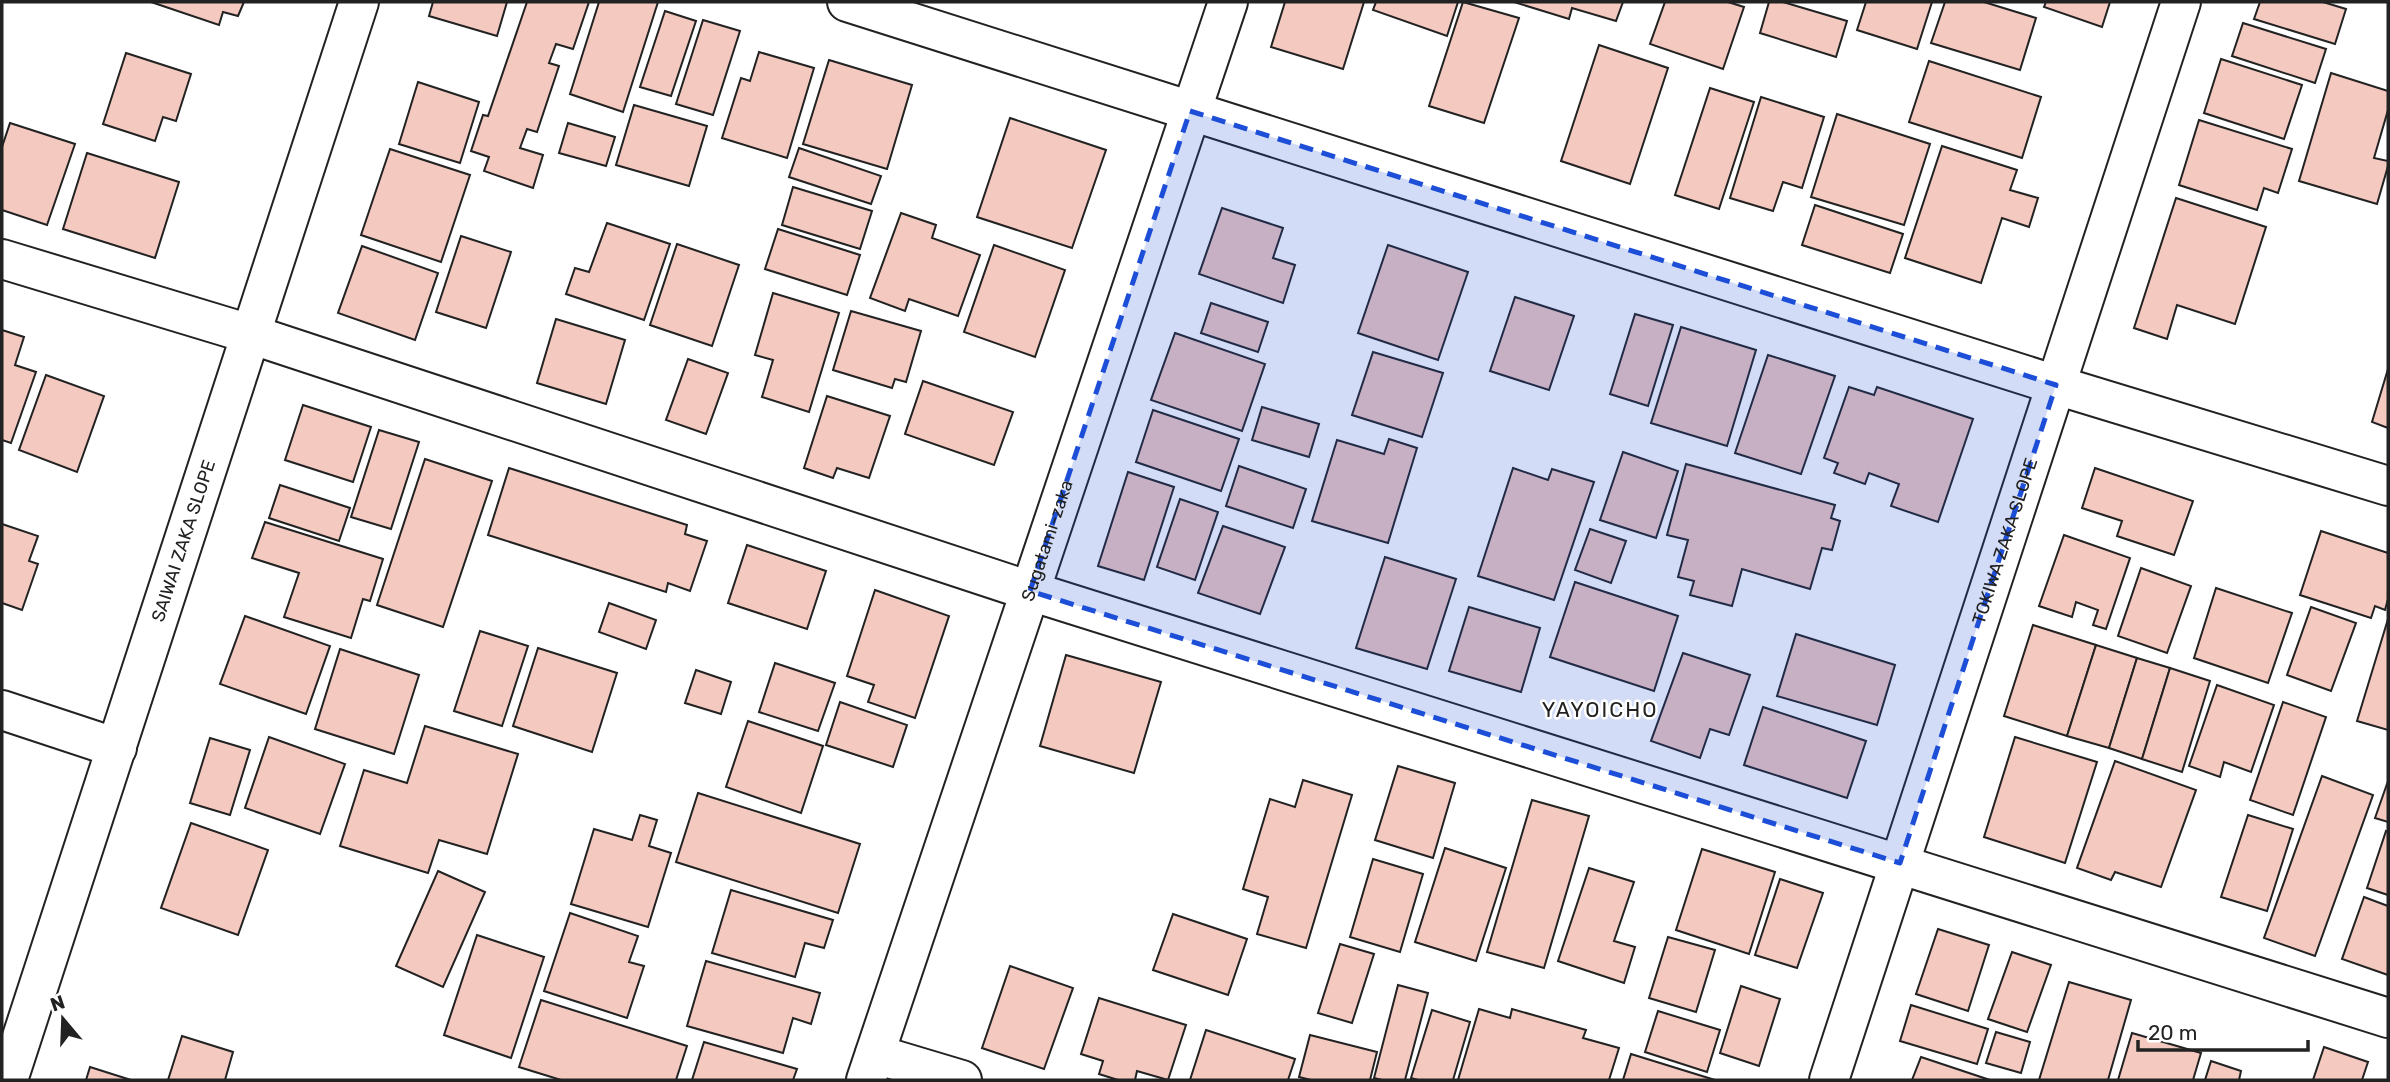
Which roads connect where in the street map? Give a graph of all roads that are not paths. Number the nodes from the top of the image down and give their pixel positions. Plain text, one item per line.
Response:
1 (359, 2) edge
2 (848, 2) edge
3 (1228, 2) edge
4 (2181, 2) edge
5 (1190, 111) junction
6 (2, 259) edge
7 (250, 334) junction
8 (2056, 385) junction
9 (2388, 486) edge
10 (1030, 591) junction
11 (2, 710) edge
12 (117, 748) junction
13 (1900, 863) junction
14 (2388, 1018) edge
15 (870, 1067) edge
16 (8, 1080) edge
17 (962, 1080) edge
18 (1829, 1080) edge

1 - 7 street, SAIWAI ZAKA SLOPE
2 - 5 street
3 - 5 street, Sugatami-zaka
4 - 8 street, TOKIWA ZAKA SLOPE
5 - 8 street
5 - 10 street, Sugatami-zaka
6 - 7 street
7 - 10 street
7 - 12 street, SAIWAI ZAKA SLOPE
8 - 9 street
8 - 13 street, TOKIWA ZAKA SLOPE
10 - 13 street
10 - 15 street, Sugatami-zaka
11 - 12 street
12 - 16 street, SAIWAI ZAKA SLOPE
13 - 14 street
13 - 18 street, TOKIWA ZAKA SLOPE
15 - 17 street

